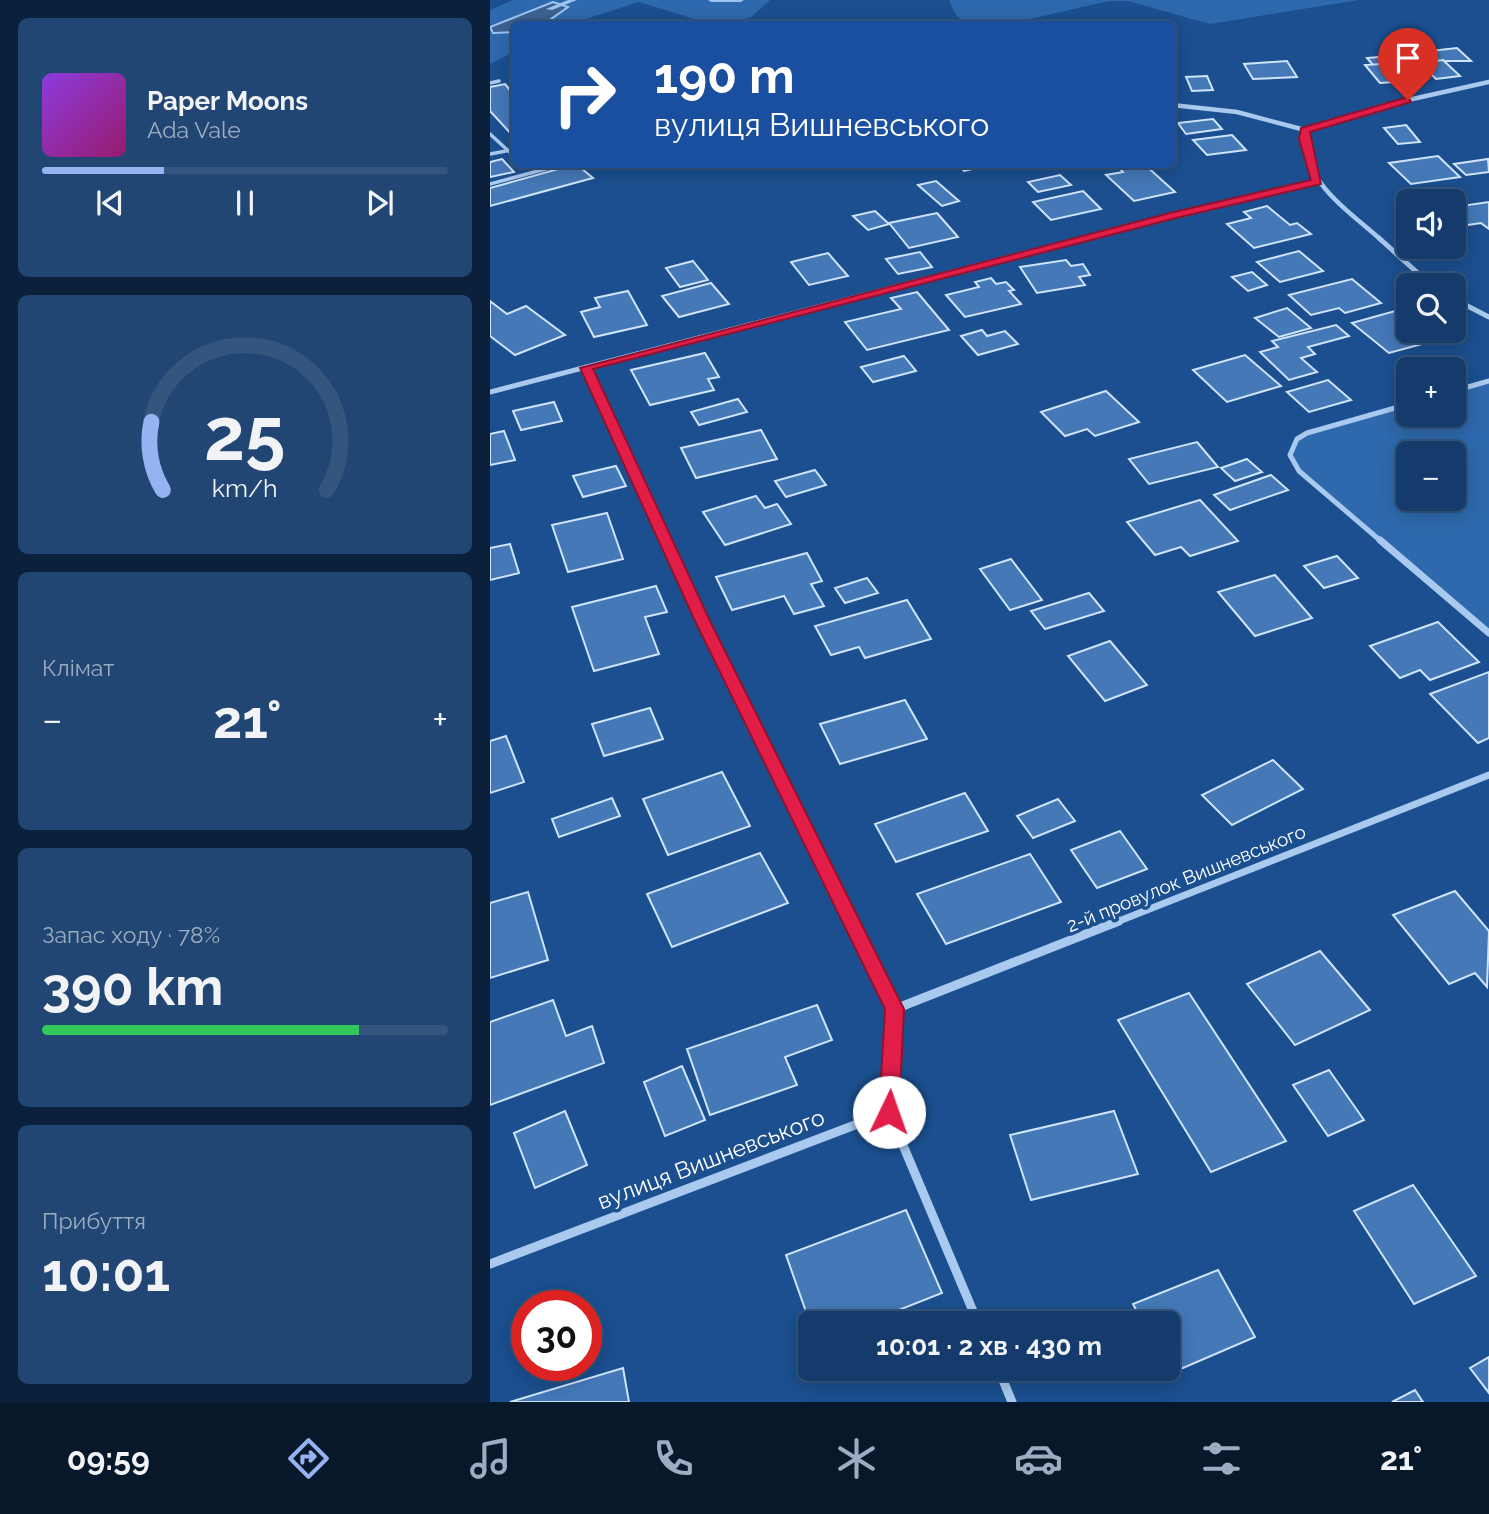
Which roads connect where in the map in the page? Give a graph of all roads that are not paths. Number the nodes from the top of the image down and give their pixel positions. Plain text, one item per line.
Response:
1 (499, 81) dead end
2 (1489, 82) edge
3 (490, 83) edge
4 (1176, 105) edge
5 (1305, 130) junction
6 (490, 134) edge
7 (506, 150) junction
8 (511, 154) edge
9 (490, 155) edge
10 (536, 168) edge
11 (550, 168) edge
12 (540, 171) junction
13 (1317, 182) junction
14 (490, 184) edge
15 (1418, 273) edge
16 (1466, 305) edge
17 (1489, 317) edge
18 (586, 368) junction
19 (1489, 381) edge
20 (1466, 388) edge
21 (490, 392) edge
22 (1396, 408) edge
23 (1489, 633) edge
24 (1489, 775) edge
25 (895, 1009) junction
26 (889, 1112) junction
27 (490, 1264) edge
28 (973, 1311) edge
29 (1003, 1381) edge
30 (1012, 1402) edge

1 - 3 lane
2 - 5 street
4 - 5 street
5 - 13 street
6 - 7 lane
7 - 8 lane
7 - 9 lane
10 - 12 lane
11 - 12 lane
12 - 14 lane
13 - 15 street
13 - 18 street
16 - 17 street
18 - 21 street
18 - 25 street
19 - 20 street
22 - 23 street
24 - 25 street, 2-й провулок Вишневського
25 - 26 street
26 - 27 street, вулиця Вишневського
26 - 28 street
29 - 30 street

